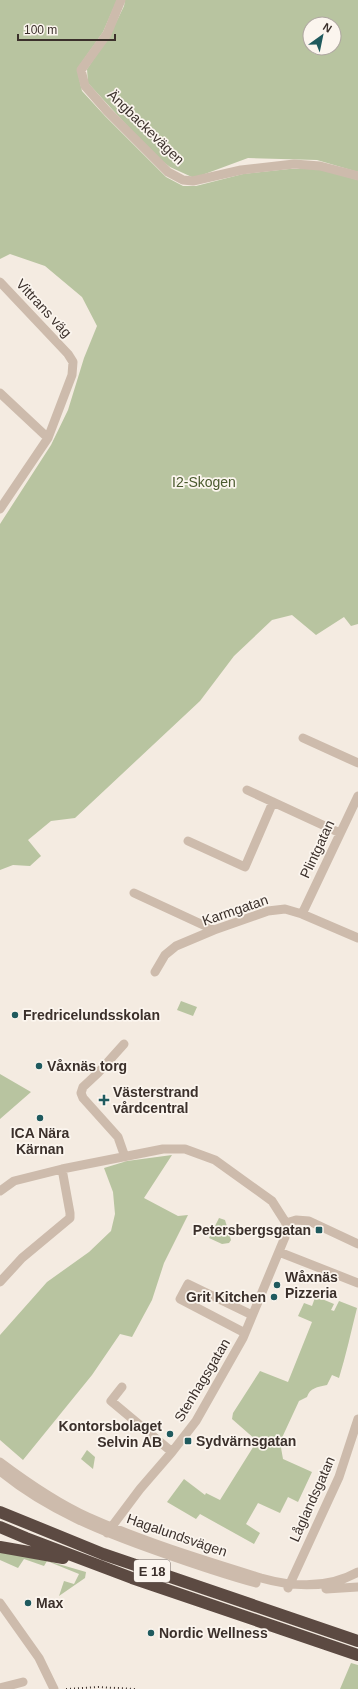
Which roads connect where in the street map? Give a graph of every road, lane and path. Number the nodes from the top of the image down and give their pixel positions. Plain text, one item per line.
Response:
1 (121, 0) edge
2 (358, 176) edge
3 (0, 282) edge
4 (0, 393) edge
5 (48, 438) junction
6 (2, 503) edge
7 (303, 738) dead end
8 (358, 763) edge
9 (247, 790) dead end
10 (358, 796) edge
11 (273, 802) junction
12 (340, 833) junction
13 (188, 841) dead end
14 (134, 893) dead end
15 (302, 914) junction
16 (214, 930) junction
17 (358, 938) edge
18 (155, 972) dead end
19 (124, 1044) dead end
20 (125, 1156) junction
21 (62, 1169) junction
22 (0, 1191) edge
23 (286, 1223) junction
24 (358, 1244) edge
25 (278, 1252) junction
26 (0, 1282) edge
27 (358, 1283) edge
28 (252, 1315) junction
29 (245, 1333) junction
30 (122, 1387) dead end
31 (358, 1420) edge
32 (172, 1452) junction
33 (0, 1462) edge
34 (0, 1472) edge
35 (0, 1512) edge
36 (0, 1527) edge
37 (109, 1530) junction
38 (0, 1547) edge
39 (97, 1565) junction
40 (358, 1572) edge
41 (288, 1586) junction
42 (358, 1587) edge
43 (0, 1603) edge
44 (326, 1630) junction
45 (358, 1631) edge
46 (358, 1641) edge
47 (358, 1655) edge
48 (23, 1682) dead end
49 (0, 1688) edge
50 (54, 1689) edge

1 - 2 street, Ängbackevägen
3 - 5 street, Vittrans väg
4 - 5 street
5 - 6 street
7 - 8 street
9 - 11 street
10 - 12 street, Plintgatan
11 - 12 street
11 - 13 street
12 - 15 street, Plintgatan
14 - 16 street
15 - 16 street, Karmgatan
15 - 17 street, Karmgatan
16 - 18 street, Karmgatan
19 - 20 street
20 - 21 street
20 - 23 street
21 - 22 street
21 - 26 street
23 - 24 street
23 - 25 street, Stenhagsgatan
25 - 27 street
25 - 28 street, Stenhagsgatan
28 - 29 street, Stenhagsgatan
28 - 29 street
29 - 32 street, Stenhagsgatan
30 - 32 street
31 - 41 street, Låglandsgatan
32 - 37 street, Stenhagsgatan
33 - 37 street, Hagalundsvägen
34 - 37 street, Hagalundsvägen
35 - 44 highway, E 18
36 - 39 highway, E 18
37 - 41 street, Hagalundsvägen
38 - 39 highway
39 - 47 highway, E 18
40 - 41 street, Hagalundsvägen
41 - 42 street, Hagalundsvägen
43 - 50 street
44 - 45 highway
44 - 46 highway, E 18
48 - 49 street

